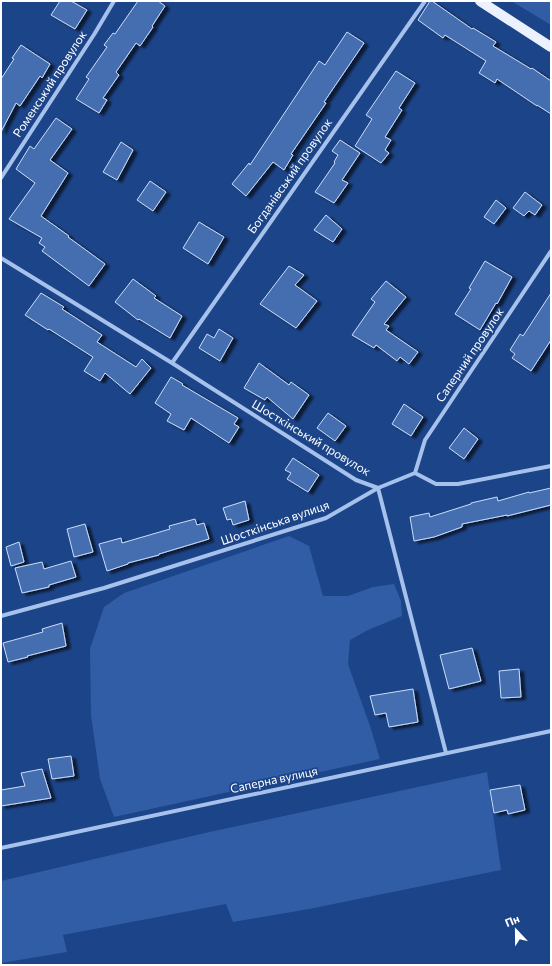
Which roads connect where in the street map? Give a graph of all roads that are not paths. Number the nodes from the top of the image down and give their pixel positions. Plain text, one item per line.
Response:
1 (114, 1) edge
2 (425, 1) edge
3 (480, 1) edge
4 (551, 47) edge
5 (1, 178) edge
6 (551, 252) edge
7 (1, 258) edge
8 (172, 363) junction
9 (551, 466) edge
10 (414, 473) junction
11 (378, 488) junction
12 (1, 616) edge
13 (551, 731) edge
14 (446, 753) junction
15 (1, 848) edge

1 - 5 street, Роменський провулок
2 - 8 street, Богданівський провулок
3 - 4 main road
6 - 10 street, Саперний провулок
7 - 8 street, Шосткінський провулок
8 - 11 street, Шосткінський провулок
9 - 10 street
10 - 11 street, Шосткінська вулиця
11 - 12 street, Шосткінська вулиця
11 - 14 street, Шосткінський провулок
13 - 14 street, Саперна вулиця
14 - 15 street, Саперна вулиця

